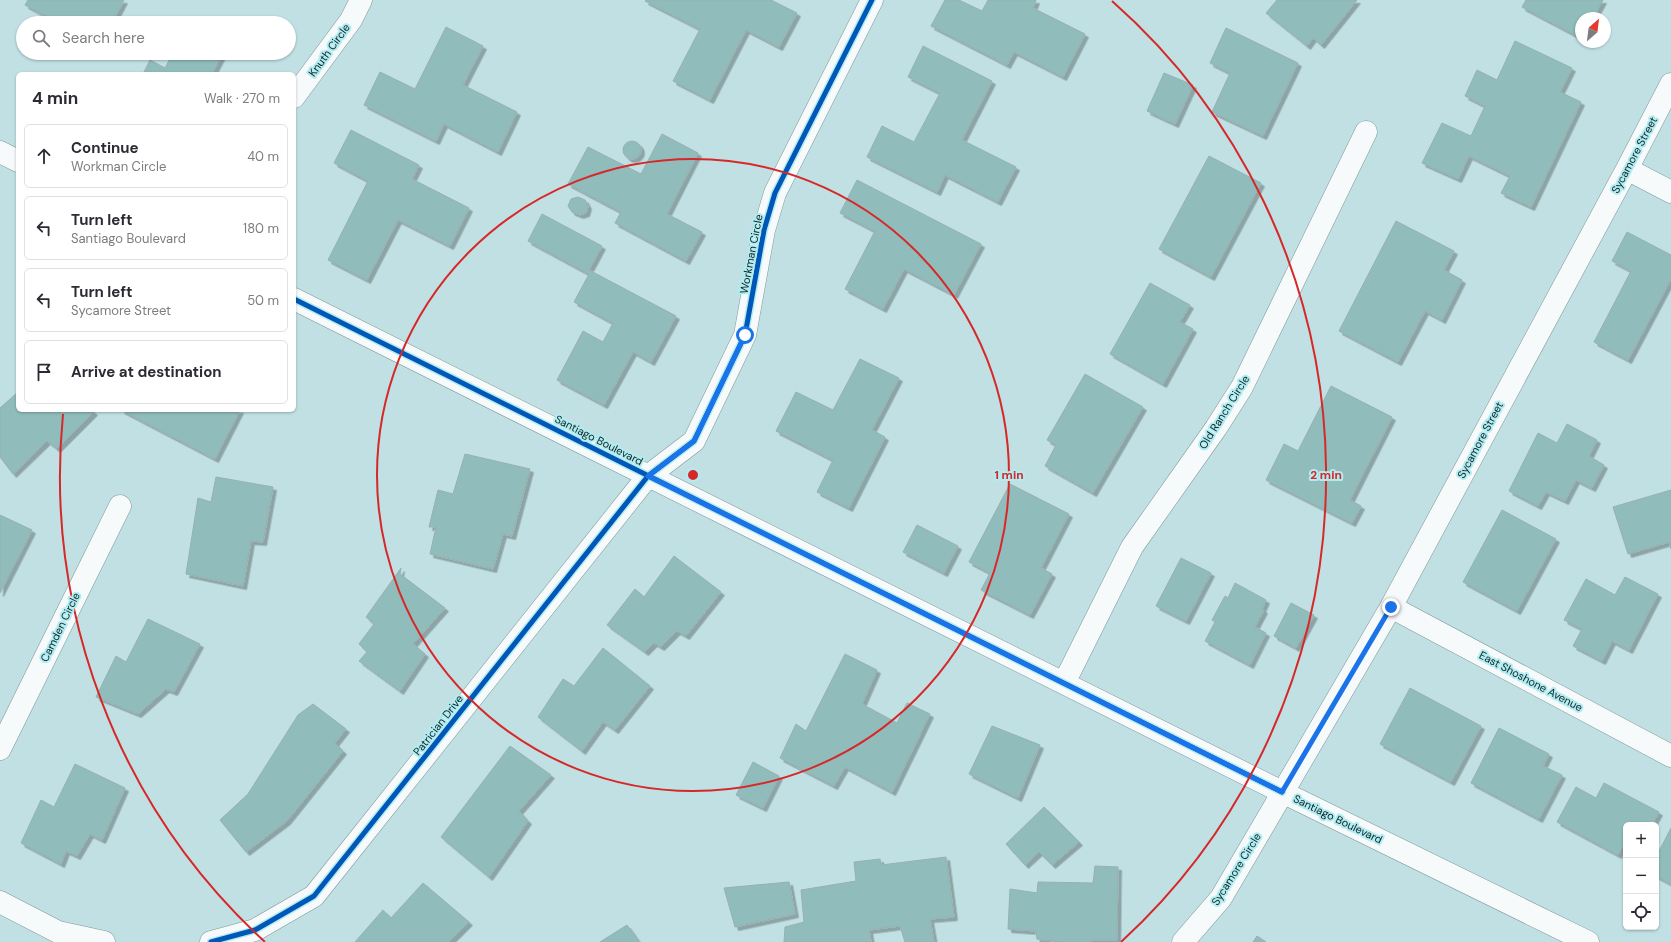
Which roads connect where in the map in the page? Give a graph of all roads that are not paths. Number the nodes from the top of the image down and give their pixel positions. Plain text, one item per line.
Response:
1 (361, 0) edge
2 (872, 0) edge
3 (1671, 84) edge
4 (296, 94) edge
5 (1366, 132) dead end
6 (0, 152) edge
7 (16, 160) edge
8 (1627, 169) junction
9 (1671, 192) edge
10 (296, 300) edge
11 (648, 476) junction
12 (120, 506) dead end
13 (1391, 607) junction
14 (1064, 683) junction
15 (0, 749) edge
16 (1671, 756) edge
17 (1282, 792) junction
18 (0, 902) edge
19 (104, 942) edge
20 (210, 942) edge
21 (1183, 942) edge
22 (1588, 942) edge

1 - 4 street, Knuth Circle
2 - 11 street, Workman Circle
3 - 8 street, Sycamore Street
5 - 14 street, Old Ranch Circle
6 - 7 street
8 - 9 street
8 - 13 street, Sycamore Street
10 - 11 street, Santiago Boulevard
11 - 14 street, Santiago Boulevard
11 - 20 street, Patrician Drive
12 - 15 street, Camden Circle
13 - 16 street, East Shoshone Avenue
13 - 17 street, Sycamore Street
14 - 17 street, Santiago Boulevard
17 - 21 street, Sycamore Circle
17 - 22 street, Santiago Boulevard
18 - 19 street

